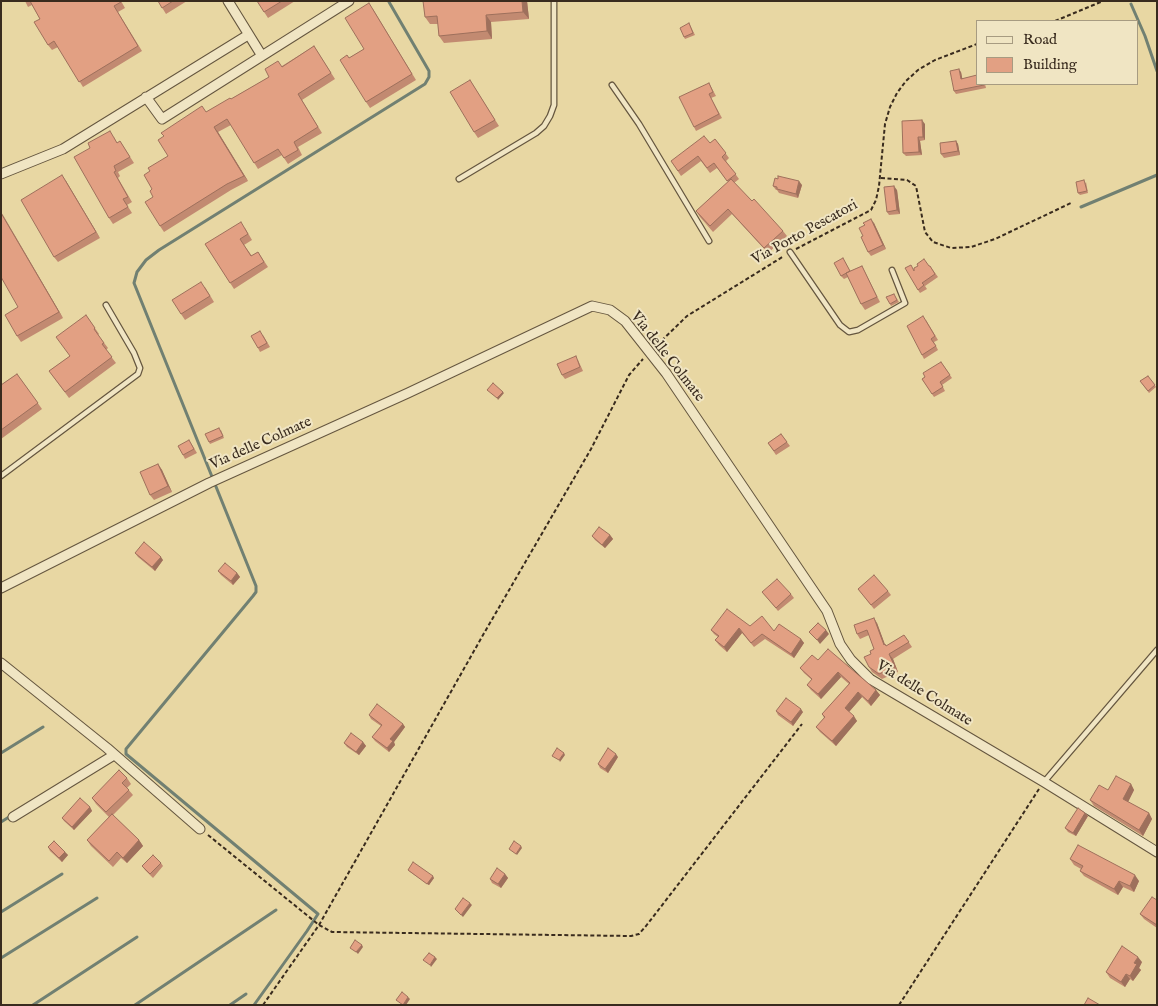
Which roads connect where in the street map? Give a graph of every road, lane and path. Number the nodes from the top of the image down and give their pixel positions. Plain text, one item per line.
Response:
1 (228, 1) edge
2 (349, 1) edge
3 (554, 1) edge
4 (1104, 1) edge
5 (1058, 20) edge
6 (248, 35) junction
7 (976, 44) edge
8 (262, 56) junction
9 (612, 85) dead end
10 (146, 97) junction
11 (1, 174) edge
12 (881, 178) junction
13 (459, 179) dead end
14 (1071, 204) dead end
15 (708, 240) dead end
16 (790, 252) junction
17 (892, 270) dead end
18 (106, 305) dead end
19 (649, 352) junction
20 (1, 476) edge
21 (1, 588) edge
22 (1157, 650) edge
23 (1, 663) edge
24 (802, 724) dead end
25 (114, 755) junction
26 (1044, 782) junction
27 (14, 817) dead end
28 (200, 828) joint
29 (1157, 852) edge
30 (318, 924) junction
31 (263, 1005) edge
32 (899, 1005) edge

1 - 6 street
2 - 8 street
3 - 13 lane
4 - 5 path
6 - 8 street
6 - 10 street
7 - 12 path, Via Porto Pescatori
8 - 10 street
9 - 15 lane
10 - 11 street
12 - 14 path
12 - 16 path, Via Porto Pescatori
16 - 17 lane
16 - 19 path, Via Porto Pescatori
18 - 20 lane
19 - 21 street, Via delle Colmate
19 - 26 street, Via delle Colmate
19 - 30 path, Via Porto Pescatori
22 - 26 lane
23 - 25 street
24 - 30 path
25 - 27 street
25 - 28 street
26 - 29 street, Via delle Colmate
26 - 32 path
28 - 30 path
30 - 31 path, Via Porto Pescatori

